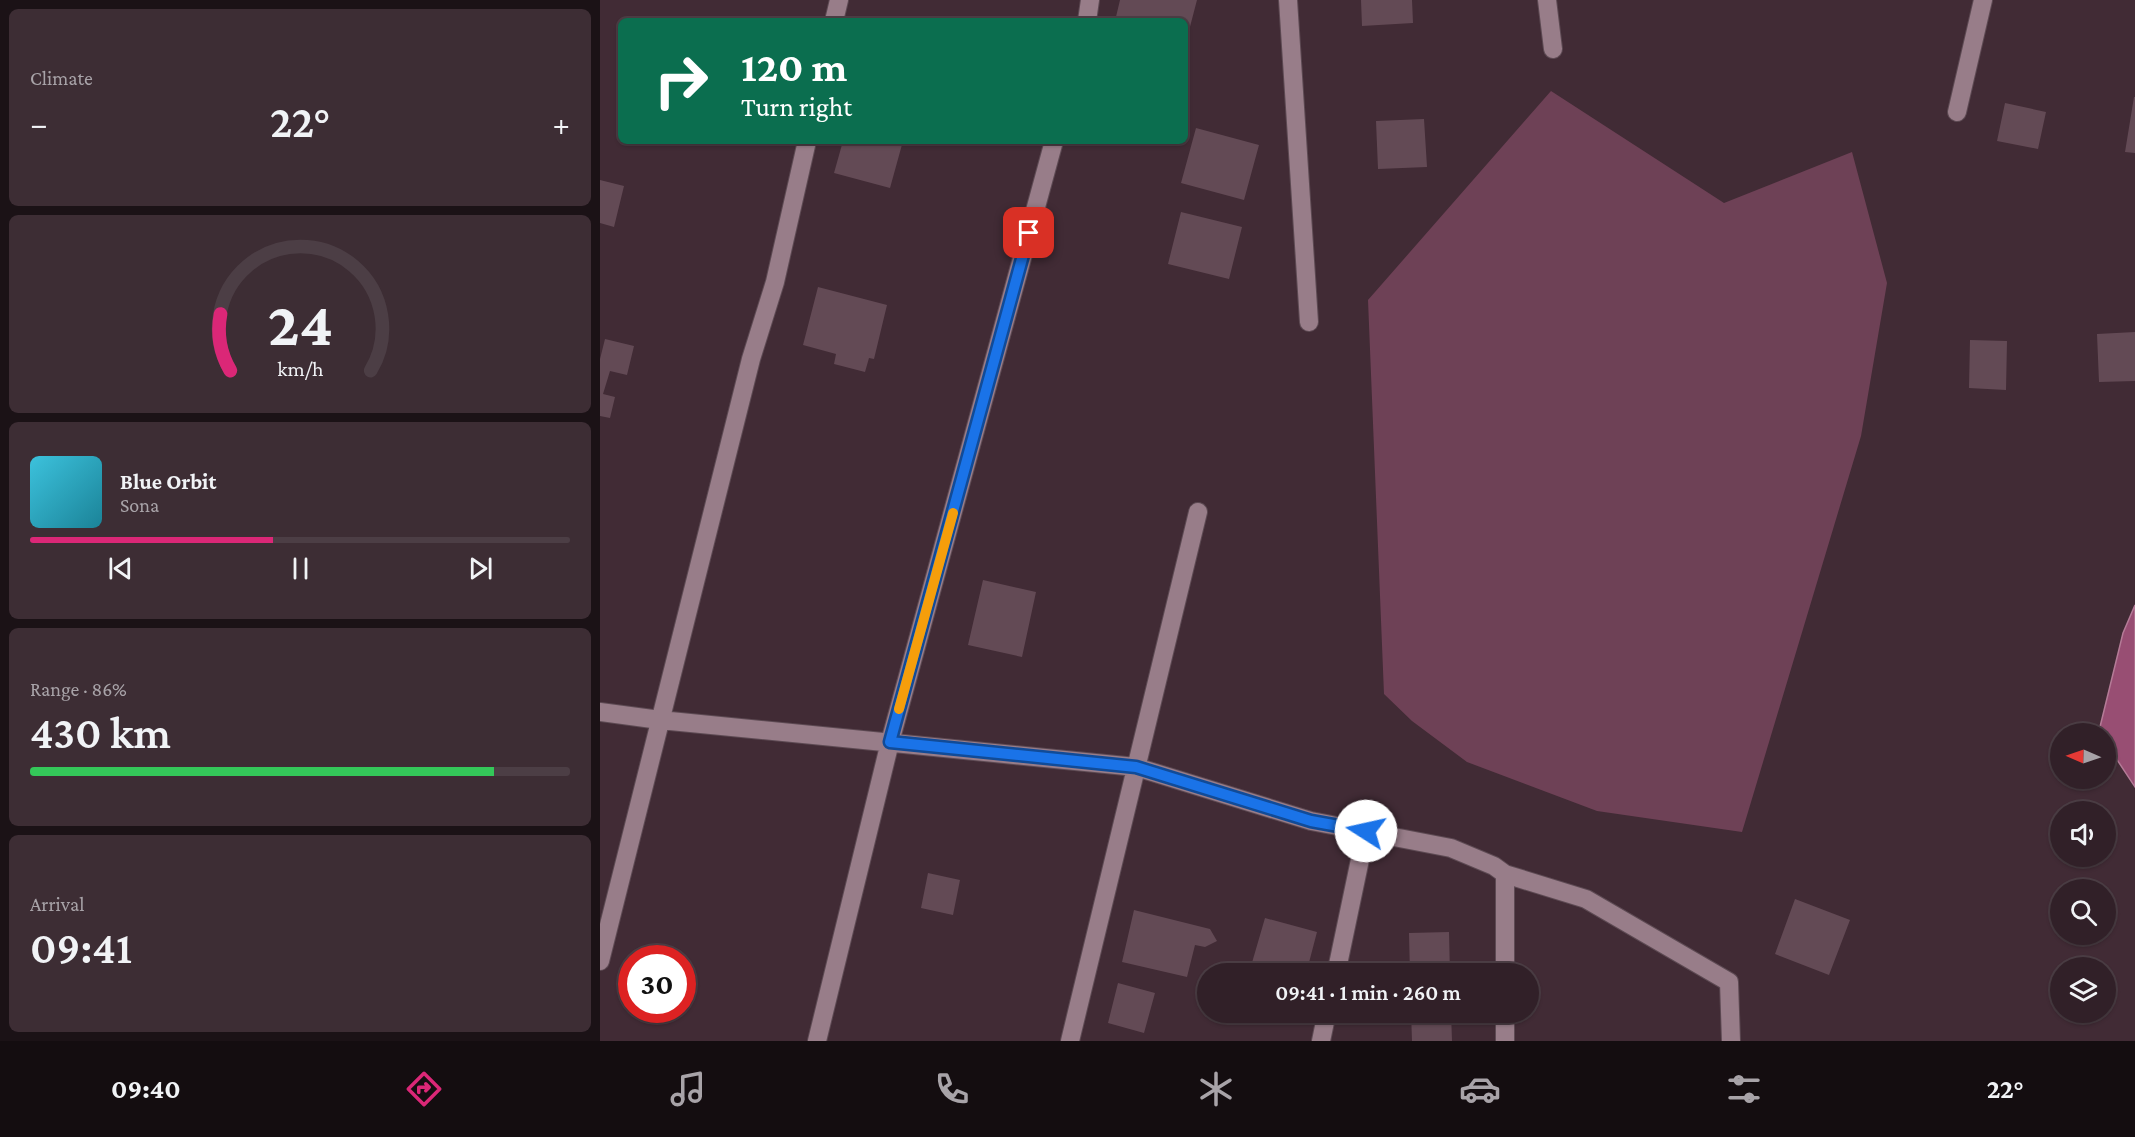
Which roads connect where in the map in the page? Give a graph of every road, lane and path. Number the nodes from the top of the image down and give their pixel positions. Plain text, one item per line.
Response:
1 (839, 0) edge
2 (1090, 0) edge
3 (1288, 0) edge
4 (1548, 0) edge
5 (1983, 0) edge
6 (835, 18) edge
7 (1087, 18) edge
8 (1553, 50) dead end
9 (1957, 112) dead end
10 (806, 144) edge
11 (1053, 144) edge
12 (1309, 322) dead end
13 (1198, 512) dead end
14 (600, 712) edge
15 (660, 720) junction
16 (890, 742) junction
17 (1136, 767) junction
18 (1366, 831) junction
19 (1504, 874) junction
20 (600, 960) edge
21 (1338, 963) edge
22 (1505, 963) edge
23 (1325, 1023) edge
24 (1505, 1023) edge
25 (817, 1041) edge
26 (1070, 1041) edge
27 (1321, 1041) edge
28 (1505, 1041) edge
29 (1731, 1041) edge

1 - 6 street
2 - 7 street
3 - 12 street
4 - 8 street
5 - 9 street
10 - 15 street
11 - 16 street
13 - 17 street
14 - 15 street
15 - 16 street
15 - 20 street
16 - 17 street
16 - 25 street
17 - 18 street
17 - 26 street
18 - 19 street
18 - 21 street
19 - 22 street
19 - 29 street
23 - 27 street
24 - 28 street

